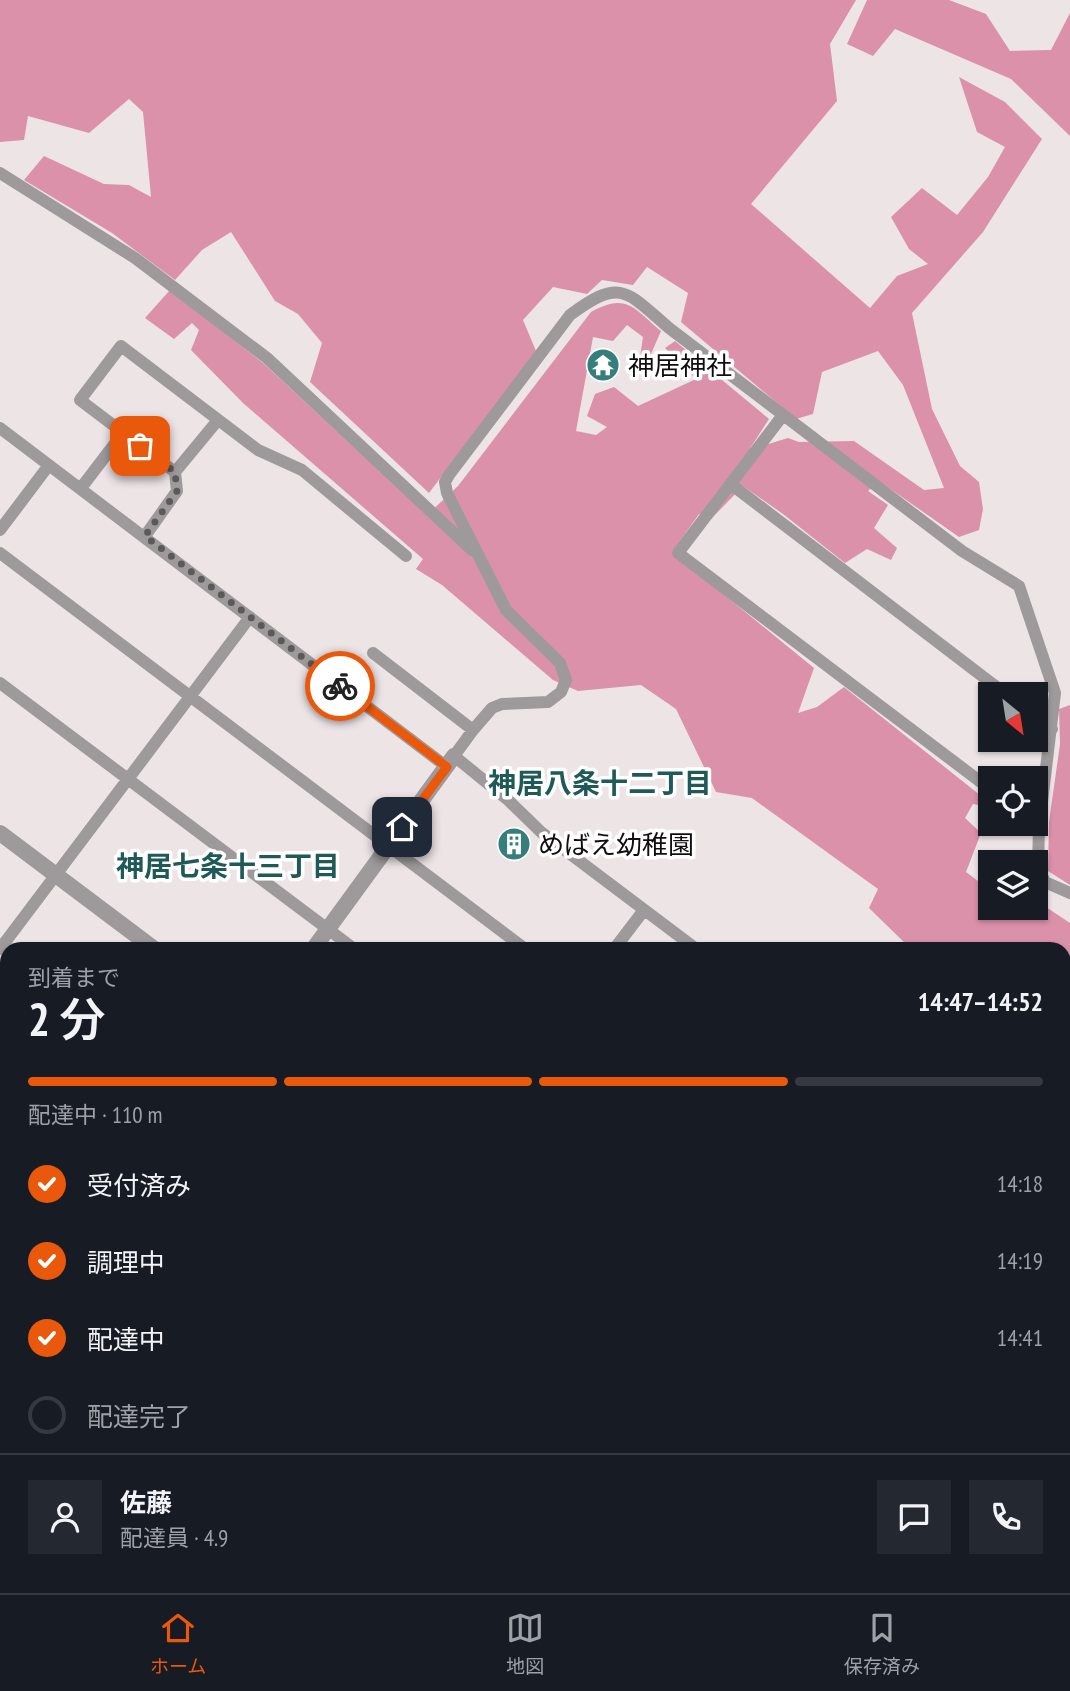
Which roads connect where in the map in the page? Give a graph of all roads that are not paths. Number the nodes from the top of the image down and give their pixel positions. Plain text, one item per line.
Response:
1 (0, 173) edge
2 (783, 415) junction
3 (218, 420) junction
4 (0, 428) edge
5 (122, 433) junction
6 (49, 465) junction
7 (175, 472) junction
8 (732, 485) junction
9 (81, 488) junction
10 (0, 530) edge
11 (145, 536) junction
12 (0, 553) edge
13 (478, 555) junction
14 (405, 556) dead end
15 (250, 617) junction
16 (373, 653) dead end
17 (990, 682) edge
18 (0, 683) edge
19 (190, 696) junction
20 (1048, 726) edge
21 (1052, 729) junction
22 (473, 730) junction
23 (450, 762) junction
24 (1047, 766) edge
25 (127, 778) junction
26 (978, 780) edge
27 (0, 834) edge
28 (1038, 836) edge
29 (388, 846) junction
30 (56, 875) junction
31 (1070, 893) edge
32 (644, 909) junction
33 (328, 930) junction
34 (5, 942) edge
35 (145, 942) edge
36 (319, 942) edge
37 (345, 942) edge
38 (516, 942) edge
39 (619, 942) edge
40 (687, 942) edge

1 - 13 street
2 - 8 street
2 - 13 street
2 - 21 street
3 - 5 street
3 - 7 street
3 - 14 street
4 - 6 street
5 - 7 street
5 - 9 street
6 - 9 street
6 - 10 street
7 - 11 street
8 - 17 street
8 - 26 street
9 - 11 street
11 - 15 street
12 - 19 street
13 - 22 street
15 - 19 street
15 - 23 street
16 - 22 street
18 - 25 street
19 - 25 street
19 - 29 street
20 - 21 street
21 - 24 street
22 - 23 street
23 - 29 street
23 - 32 street
25 - 30 street
25 - 33 street
27 - 30 street
28 - 31 street
29 - 33 street
29 - 38 street
30 - 34 street
30 - 35 street
32 - 39 street
32 - 40 street
33 - 36 street
33 - 37 street

